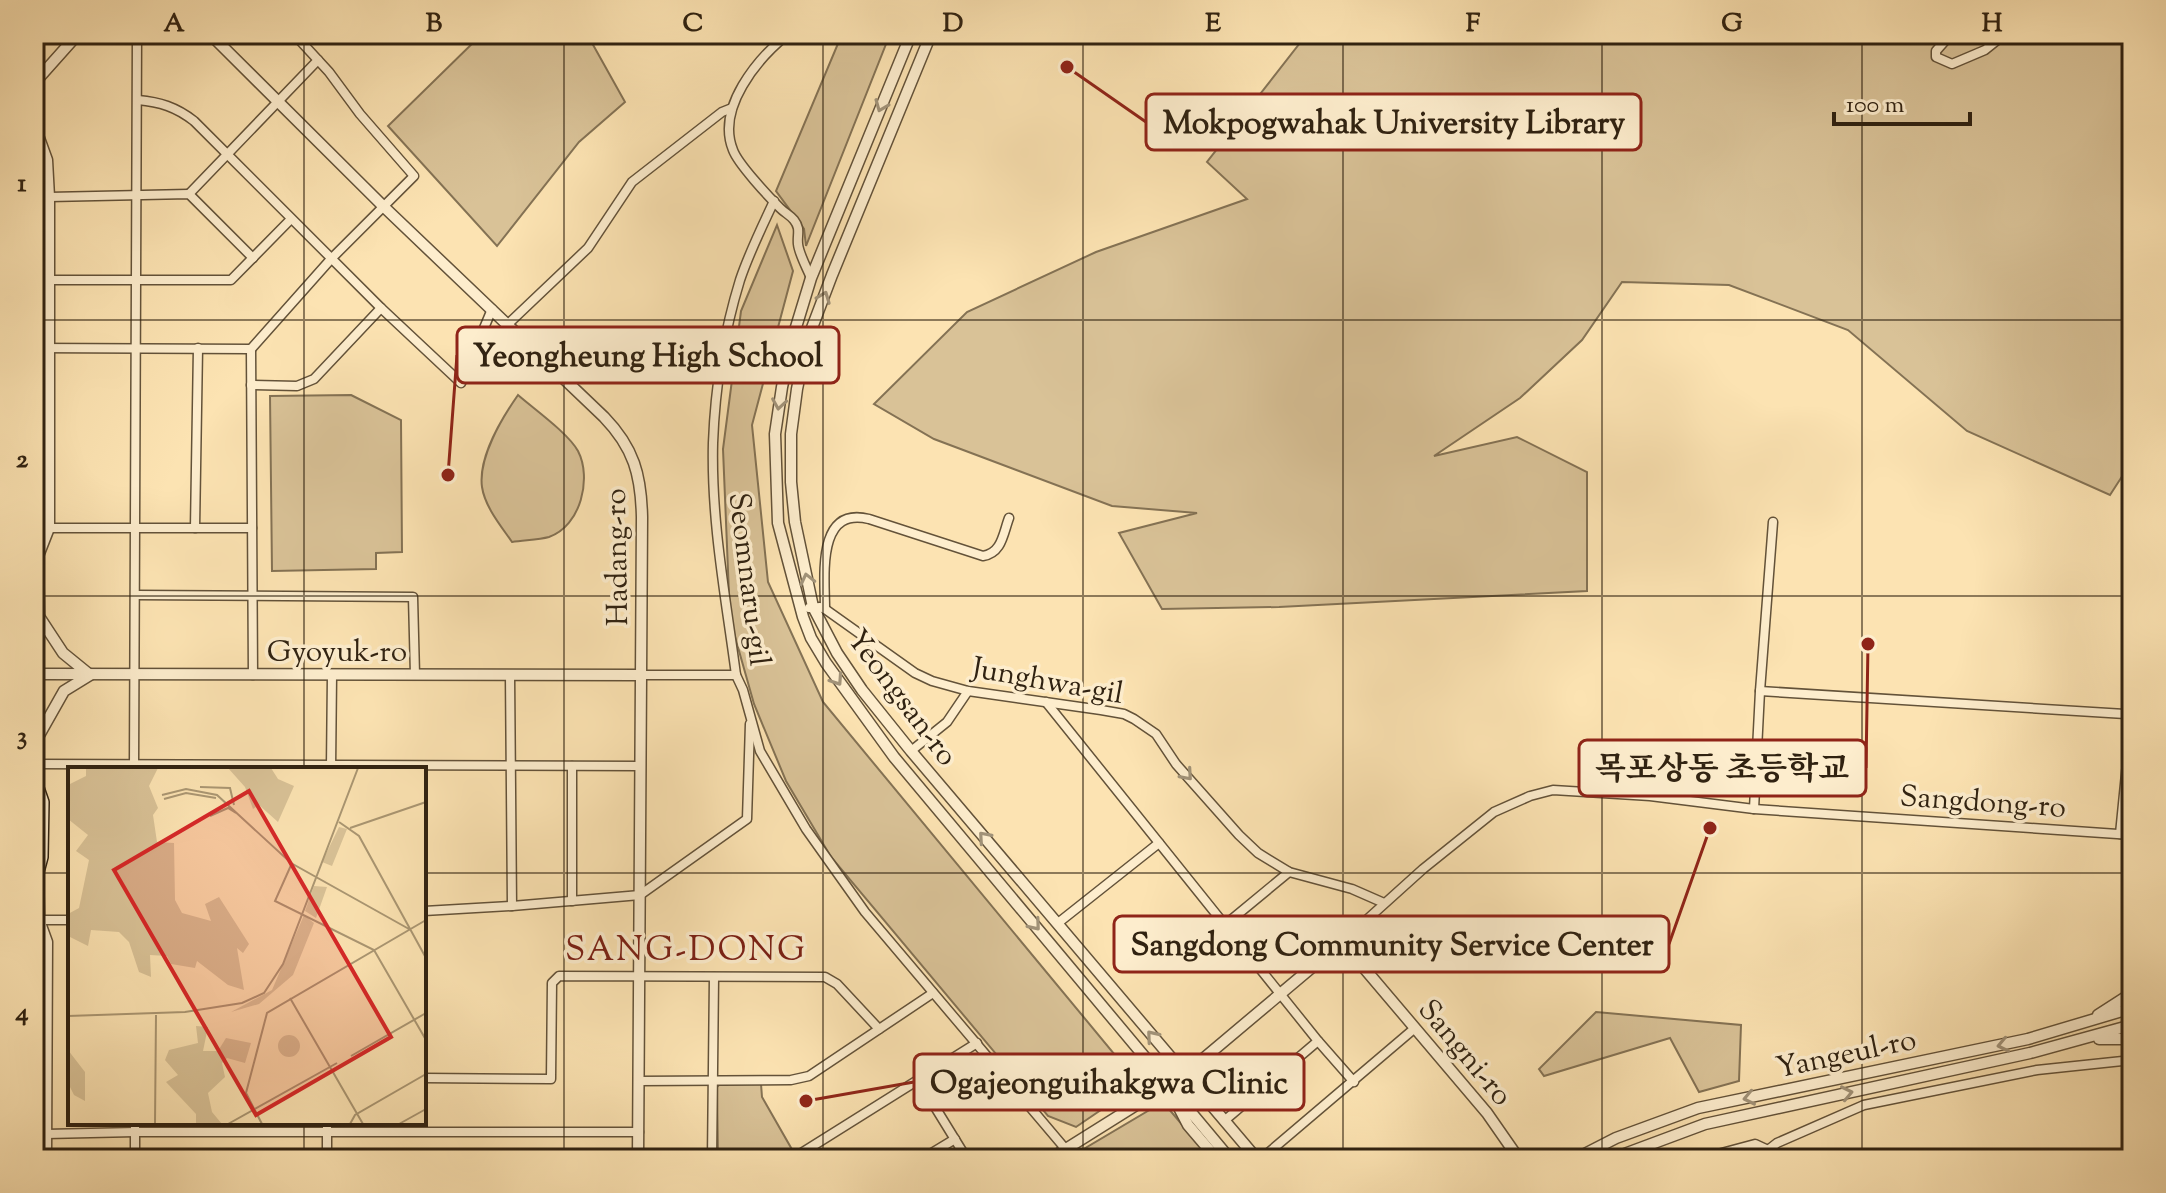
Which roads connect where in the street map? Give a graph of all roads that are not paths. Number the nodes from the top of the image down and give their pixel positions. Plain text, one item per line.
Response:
1 (38, 34) edge
2 (78, 34) edge
3 (137, 34) edge
4 (210, 34) edge
5 (294, 34) edge
6 (788, 34) edge
7 (911, 34) edge
8 (931, 34) edge
9 (1951, 34) edge
10 (2005, 34) edge
11 (318, 60) junction
12 (36, 78) edge
13 (138, 100) junction
14 (278, 102) junction
15 (732, 108) junction
16 (34, 129) edge
17 (228, 155) junction
18 (189, 194) junction
19 (137, 196) junction
20 (49, 197) junction
21 (774, 201) junction
22 (383, 206) junction
23 (291, 219) junction
24 (253, 258) junction
25 (331, 259) junction
26 (811, 278) junction
27 (49, 280) junction
28 (136, 281) junction
29 (381, 308) junction
30 (492, 309) junction
31 (507, 325) junction
32 (34, 348) edge
33 (50, 348) junction
34 (135, 348) junction
35 (198, 348) junction
36 (251, 349) junction
37 (251, 385) junction
38 (1009, 518) dead end
39 (1773, 522) dead end
40 (49, 528) junction
41 (136, 528) junction
42 (195, 528) junction
43 (252, 528) junction
44 (34, 543) edge
45 (38, 556) junction
46 (136, 595) junction
47 (252, 596) junction
48 (813, 607) junction
49 (825, 609) junction
50 (801, 610) junction
51 (37, 619) edge
52 (36, 674) edge
53 (90, 675) junction
54 (253, 675) junction
55 (332, 675) junction
56 (415, 675) junction
57 (510, 675) junction
58 (641, 675) junction
59 (736, 675) junction
60 (134, 676) junction
61 (968, 691) junction
62 (1760, 691) junction
63 (1046, 701) junction
64 (751, 720) junction
65 (36, 736) edge
66 (911, 751) junction
67 (36, 764) junction
68 (511, 765) junction
69 (572, 766) junction
70 (640, 766) junction
71 (134, 767) edge
72 (198, 767) edge
73 (260, 767) edge
74 (331, 767) edge
75 (35, 784) edge
76 (1754, 809) junction
77 (2120, 834) junction
78 (2132, 835) edge
79 (1159, 843) junction
80 (2132, 843) edge
81 (36, 868) edge
82 (1289, 872) junction
83 (640, 895) junction
84 (572, 901) junction
85 (1384, 903) junction
86 (512, 906) junction
87 (426, 911) edge
88 (36, 920) edge
89 (68, 920) edge
90 (1058, 923) junction
91 (1226, 924) junction
92 (34, 932) edge
93 (1342, 942) junction
94 (640, 977) junction
95 (714, 977) junction
96 (2132, 990) edge
97 (1281, 992) junction
98 (933, 993) junction
99 (2132, 1008) edge
100 (2132, 1025) edge
101 (1415, 1028) junction
102 (879, 1029) junction
103 (2047, 1034) junction
104 (2132, 1039) edge
105 (1318, 1041) junction
106 (977, 1043) junction
107 (2030, 1053) junction
108 (2132, 1060) edge
109 (1184, 1075) junction
110 (426, 1078) edge
111 (713, 1080) junction
112 (639, 1081) junction
113 (919, 1081) junction
114 (1354, 1082) junction
115 (1168, 1086) junction
116 (1224, 1121) junction
117 (135, 1128) edge
118 (198, 1128) edge
119 (253, 1128) edge
120 (327, 1128) edge
121 (639, 1132) junction
122 (46, 1134) junction
123 (955, 1139) junction
124 (1065, 1149) junction
125 (1768, 1150) junction
126 (46, 1159) edge
127 (135, 1159) edge
128 (327, 1159) edge
129 (638, 1159) edge
130 (712, 1159) edge
131 (793, 1159) edge
132 (922, 1159) edge
133 (967, 1159) edge
134 (1050, 1159) edge
135 (1074, 1159) edge
136 (1217, 1159) edge
137 (1230, 1159) edge
138 (1259, 1159) edge
139 (1519, 1159) edge
140 (1575, 1159) edge
141 (1611, 1159) edge
142 (1699, 1159) edge
143 (1776, 1159) edge

1 - 12 street
2 - 12 street
3 - 13 street
4 - 14 street, Hadang-ro
5 - 11 street
6 - 15 street
7 -> 26 street, Yeongsan-ro
48 -> 8 street, Yeongsan-ro
9 - 10 street
11 - 14 street
11 - 22 street
12 - 16 street
13 - 17 street
13 - 19 street
14 - 17 street
14 - 22 street, Hadang-ro
15 - 21 street
15 - 31 street
16 - 20 street
17 - 18 street
17 - 23 street
18 - 19 street
18 - 24 street
19 - 20 street
19 - 28 street
20 - 27 street
21 - 26 street
21 - 59 street, Seomnaru-gil
22 - 25 street
22 - 30 street, Hadang-ro
23 - 24 street
23 - 25 street
24 - 28 street
25 - 29 street
25 - 36 street
26 -> 50 street, Yeongsan-ro
27 - 28 street
27 - 33 street
28 - 34 street
29 - 30 street
29 - 37 street
30 - 31 street, Hadang-ro
31 - 58 street, Hadang-ro
32 - 33 street
33 - 34 street
33 - 40 street
34 - 35 street
34 - 41 street
35 - 36 street
35 - 42 street
36 - 37 street
37 - 43 street
38 - 49 street
39 - 62 street
40 - 41 street
40 - 45 street
41 - 42 street
41 - 46 street
42 - 43 street
43 - 47 street
44 - 45 street
45 - 51 street
46 - 47 street
46 - 60 street
47 - 54 street
47 - 56 street
48 - 49 street, Junghwa-gil
48 - 50 street, Junghwa-gil
48 - 66 street, Yeongsan-ro
49 - 61 street, Junghwa-gil
50 -> 115 street, Yeongsan-ro
51 - 52 street
51 - 53 street
52 - 53 street, Gyoyuk-ro
52 - 65 street
53 - 60 street, Gyoyuk-ro
53 - 65 street
54 - 55 street, Gyoyuk-ro
54 - 60 street, Gyoyuk-ro
55 - 56 street, Gyoyuk-ro
55 - 74 street
56 - 57 street, Gyoyuk-ro
57 - 58 street, Gyoyuk-ro
57 - 68 street
58 - 59 street
58 - 70 street, Hadang-ro
59 - 64 street, Seomnaru-gil
60 - 71 street
61 - 63 street, Junghwa-gil
61 - 66 street
62 - 76 street
62 - 77 street
63 - 79 street
63 -> 82 street, Junghwa-gil
64 - 83 street
64 - 98 street, Seomnaru-gil
65 - 67 main road
90 -> 66 street, Yeongsan-ro
67 - 71 street
67 - 75 main road
68 - 69 street
68 - 74 street
68 - 86 street
69 - 70 street
69 - 84 street
70 - 83 street, Hadang-ro
71 - 72 street
72 - 73 street
73 - 74 street
75 - 81 main road
76 - 77 street, Sangdong-ro
76 - 85 street, Sangdong-ro
77 - 78 street, Sangdong-ro
77 - 80 street
79 - 90 street
79 - 91 street
81 - 88 street
82 - 85 street, Junghwa-gil
82 - 91 street
83 - 84 street
83 - 94 street, Hadang-ro
84 - 86 street
85 - 93 street, Sangdong-ro
86 - 87 street
88 - 89 street
88 - 92 street
88 - 122 street
109 -> 90 street, Yeongsan-ro
91 - 97 street
93 - 97 street, Sangdong-ro
93 - 101 street, Sangni-ro
94 - 95 street
94 - 110 street
94 - 112 street, Hadang-ro
95 - 102 street
95 - 111 street
96 - 103 street
97 - 105 street
97 - 109 street, Sangdong-ro
98 - 102 street
98 - 106 street, Seomnaru-gil
99 - 103 street, Yangeul-ro
100 - 107 street, Yangeul-ro
101 - 114 street
101 - 139 street, Sangni-ro
102 - 111 street
103 -> 140 street, Yangeul-ro
104 - 107 street
105 - 114 street
105 - 116 street
106 - 113 street
106 - 124 street, Seomnaru-gil
141 -> 107 street, Yangeul-ro
108 - 125 street
109 - 115 street, Sangdong-ro
109 - 116 street, Yeongsan-ro
111 - 112 street
111 - 130 street
112 - 121 street, Hadang-ro
113 - 123 street
113 - 131 street
114 - 138 street
115 - 124 street, Sangdong-ro
115 - 136 street
115 - 137 street, Yeongsan-ro
116 - 138 street, Yeongsan-ro
117 - 118 street
117 - 122 street
117 - 127 street
118 - 119 street
119 - 120 street
120 - 121 street
120 - 128 street
121 - 129 street, Hadang-ro
122 - 126 street
123 - 132 street
123 - 133 street
124 - 134 street, Sangdong-ro
124 - 135 street, Seomnaru-gil
125 - 142 street
125 - 143 street

